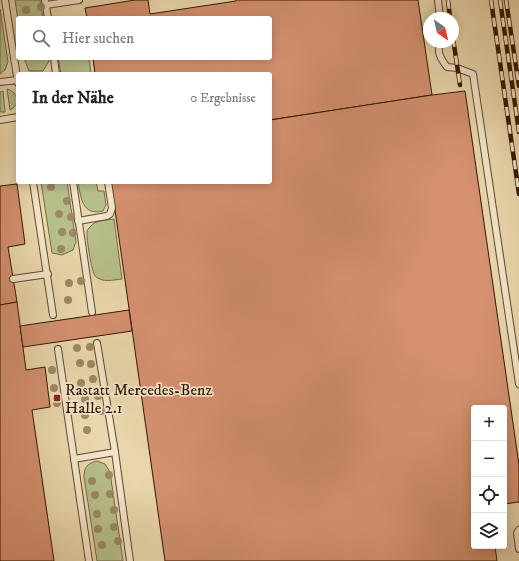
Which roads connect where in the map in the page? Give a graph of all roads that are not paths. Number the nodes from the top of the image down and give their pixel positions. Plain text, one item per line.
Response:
1 (5, 0) edge
2 (79, 0) edge
3 (438, 0) edge
4 (45, 3) edge
5 (439, 12) edge
6 (48, 16) edge
7 (438, 48) edge
8 (54, 60) edge
9 (17, 72) edge
10 (56, 72) edge
11 (16, 80) edge
12 (0, 82) edge
13 (16, 117) edge
14 (0, 120) edge
15 (33, 184) edge
16 (73, 184) edge
17 (108, 184) edge
18 (78, 221) junction
19 (48, 274) junction
20 (13, 280) dead end
21 (92, 312) dead end
22 (53, 315) dead end
23 (97, 343) dead end
24 (58, 349) dead end
25 (519, 384) edge
26 (115, 452) junction
27 (74, 459) junction
28 (519, 530) edge
29 (519, 548) edge
30 (89, 561) edge
31 (130, 561) edge

1 - 9 lane
2 - 4 lane
3 - 5 lane
4 - 6 lane
7 - 25 lane
8 - 10 lane
11 - 12 lane
13 - 14 lane
15 - 19 lane
16 - 18 lane
17 - 18 lane
18 - 21 lane
19 - 20 lane
19 - 22 lane
23 - 26 lane
24 - 27 lane
26 - 27 lane
26 - 31 lane
27 - 30 lane
28 - 29 lane

